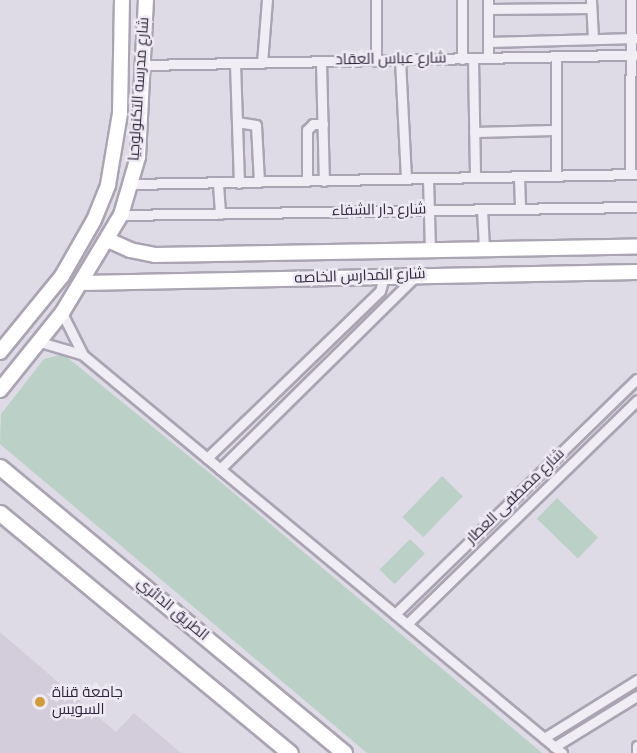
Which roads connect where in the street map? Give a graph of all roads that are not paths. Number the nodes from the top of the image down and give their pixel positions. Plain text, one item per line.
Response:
1 (122, 0) edge
2 (146, 0) edge
3 (267, 0) edge
4 (376, 0) edge
5 (462, 0) edge
6 (631, 0) edge
7 (488, 4) edge
8 (520, 4) edge
9 (591, 4) edge
10 (634, 14) edge
11 (634, 38) edge
12 (593, 39) junction
13 (488, 42) junction
14 (634, 55) edge
15 (556, 56) junction
16 (473, 58) junction
17 (488, 58) junction
18 (462, 59) junction
19 (376, 60) junction
20 (400, 60) junction
21 (321, 62) junction
22 (235, 63) junction
23 (262, 63) junction
24 (145, 65) junction
25 (237, 123) junction
26 (323, 124) junction
27 (554, 130) junction
28 (474, 132) junction
29 (116, 152) junction
30 (138, 157) junction
31 (634, 174) edge
32 (556, 176) junction
33 (476, 177) junction
34 (519, 177) junction
35 (428, 178) junction
36 (405, 179) junction
37 (307, 181) junction
38 (324, 181) junction
39 (239, 183) junction
40 (259, 183) junction
41 (132, 184) junction
42 (218, 184) junction
43 (637, 207) edge
44 (482, 209) junction
45 (520, 209) junction
46 (429, 210) junction
47 (220, 214) junction
48 (121, 215) junction
49 (108, 240) junction
50 (637, 246) edge
51 (531, 248) junction
52 (484, 249) junction
53 (430, 250) junction
54 (337, 252) junction
55 (174, 254) junction
56 (637, 272) edge
57 (532, 274) junction
58 (418, 275) junction
59 (384, 277) junction
60 (338, 278) junction
61 (174, 281) junction
62 (82, 283) junction
63 (62, 313) junction
64 (10, 341) junction
65 (40, 342) junction
66 (326, 343) junction
67 (0, 352) edge
68 (337, 354) junction
69 (83, 355) junction
70 (27, 356) junction
71 (637, 379) edge
72 (0, 390) edge
73 (637, 400) edge
74 (207, 458) junction
75 (555, 459) junction
76 (0, 467) edge
77 (220, 469) junction
78 (566, 470) junction
79 (499, 512) junction
80 (0, 513) edge
81 (510, 524) junction
82 (395, 614) junction
83 (407, 624) junction
84 (637, 680) edge
85 (637, 696) edge
86 (544, 738) junction
87 (637, 746) edge
88 (558, 750) edge
89 (637, 752) edge
90 (290, 753) edge
91 (344, 753) edge

1 - 29 street, شارع مدرسه التكنولوجيا
2 - 24 street, شارع مدرسه التكنولوجيا
3 - 23 street
4 - 19 street
5 - 18 street
6 - 10 street
7 - 8 street
7 - 13 street
8 - 9 street
9 - 12 street
10 - 11 street
11 - 12 street
11 - 14 street
12 - 13 street
13 - 17 street
14 - 15 street, شارع عباس العقاد
14 - 31 street
15 - 17 street, شارع عباس العقاد
15 - 27 street
16 - 17 street, شارع عباس العقاد
16 - 18 street, شارع عباس العقاد
16 - 28 street
18 - 20 street, شارع عباس العقاد
19 - 20 street, شارع عباس العقاد
19 - 21 street, شارع عباس العقاد
20 - 36 street
21 - 23 street, شارع عباس العقاد
21 - 26 street
22 - 23 street, شارع عباس العقاد
22 - 24 street, شارع عباس العقاد
22 - 25 street
24 - 30 street, شارع مدرسه التكنولوجيا
25 - 39 street
25 - 40 street
26 - 37 street
26 - 38 street
27 - 28 street
27 - 32 street
28 - 33 street
29 - 30 street
29 - 64 street, شارع مدرسه التكنولوجيا
30 - 41 street, شارع مدرسه التكنولوجيا
31 - 32 street, شارع دار الشفاء
32 - 34 street, شارع دار الشفاء
33 - 34 street, شارع دار الشفاء
33 - 35 street, شارع دار الشفاء
34 - 45 street
35 - 36 street, شارع دار الشفاء
35 - 46 street
36 - 38 street, شارع دار الشفاء
37 - 38 street, شارع دار الشفاء
37 - 40 street, شارع دار الشفاء
39 - 40 street, شارع دار الشفاء
39 - 42 street, شارع دار الشفاء
41 - 42 street, شارع دار الشفاء
41 - 48 street, شارع مدرسه التكنولوجيا
42 - 47 street
43 - 45 street, شارع دار الشفاء
44 - 45 street, شارع دار الشفاء
44 - 46 street, شارع دار الشفاء
44 - 52 street
46 - 47 street, شارع دار الشفاء
46 - 53 street
47 - 48 street, شارع دار الشفاء
48 - 49 street, شارع مدرسه التكنولوجيا
49 - 55 street, شارع المدارس الخاصه
49 - 62 street, شارع مدرسه التكنولوجيا
50 - 51 street, شارع المدارس الخاصه
51 - 52 street, شارع المدارس الخاصه
51 - 57 street
52 - 53 street, شارع المدارس الخاصه
53 - 54 street, شارع المدارس الخاصه
54 - 55 street, شارع المدارس الخاصه
54 - 60 street
55 - 61 street
56 - 57 street, شارع المدارس الخاصه
57 - 58 street, شارع المدارس الخاصه
58 - 59 street, شارع المدارس الخاصه
58 - 68 street
59 - 60 street, شارع المدارس الخاصه
59 - 66 street
60 - 61 street, شارع المدارس الخاصه
61 - 62 street, شارع المدارس الخاصه
62 - 63 street, شارع مدرسه التكنولوجيا
63 - 65 street, شارع مدرسه التكنولوجيا
63 - 69 street
64 - 67 street, شارع مدرسه التكنولوجيا
64 - 70 street
65 - 69 street
65 - 70 street, شارع مدرسه التكنولوجيا
66 - 68 street
66 - 74 street
68 - 77 street
69 - 74 street
70 - 72 street, شارع مدرسه التكنولوجيا
71 - 75 street, شارع مصطفى العطار
73 - 78 street, شارع مصطفى العطار
74 - 77 street
75 - 78 street
75 - 79 street, شارع مصطفى العطار
76 - 91 main road, الطريق الدائري
77 - 82 street
78 - 81 street, شارع مصطفى العطار
79 - 81 street
79 - 82 street, شارع مصطفى العطار
80 - 90 main road
81 - 83 street, شارع مصطفى العطار
82 - 83 street
83 - 86 street
84 - 86 street
85 - 88 street
86 - 88 street
87 - 89 street

